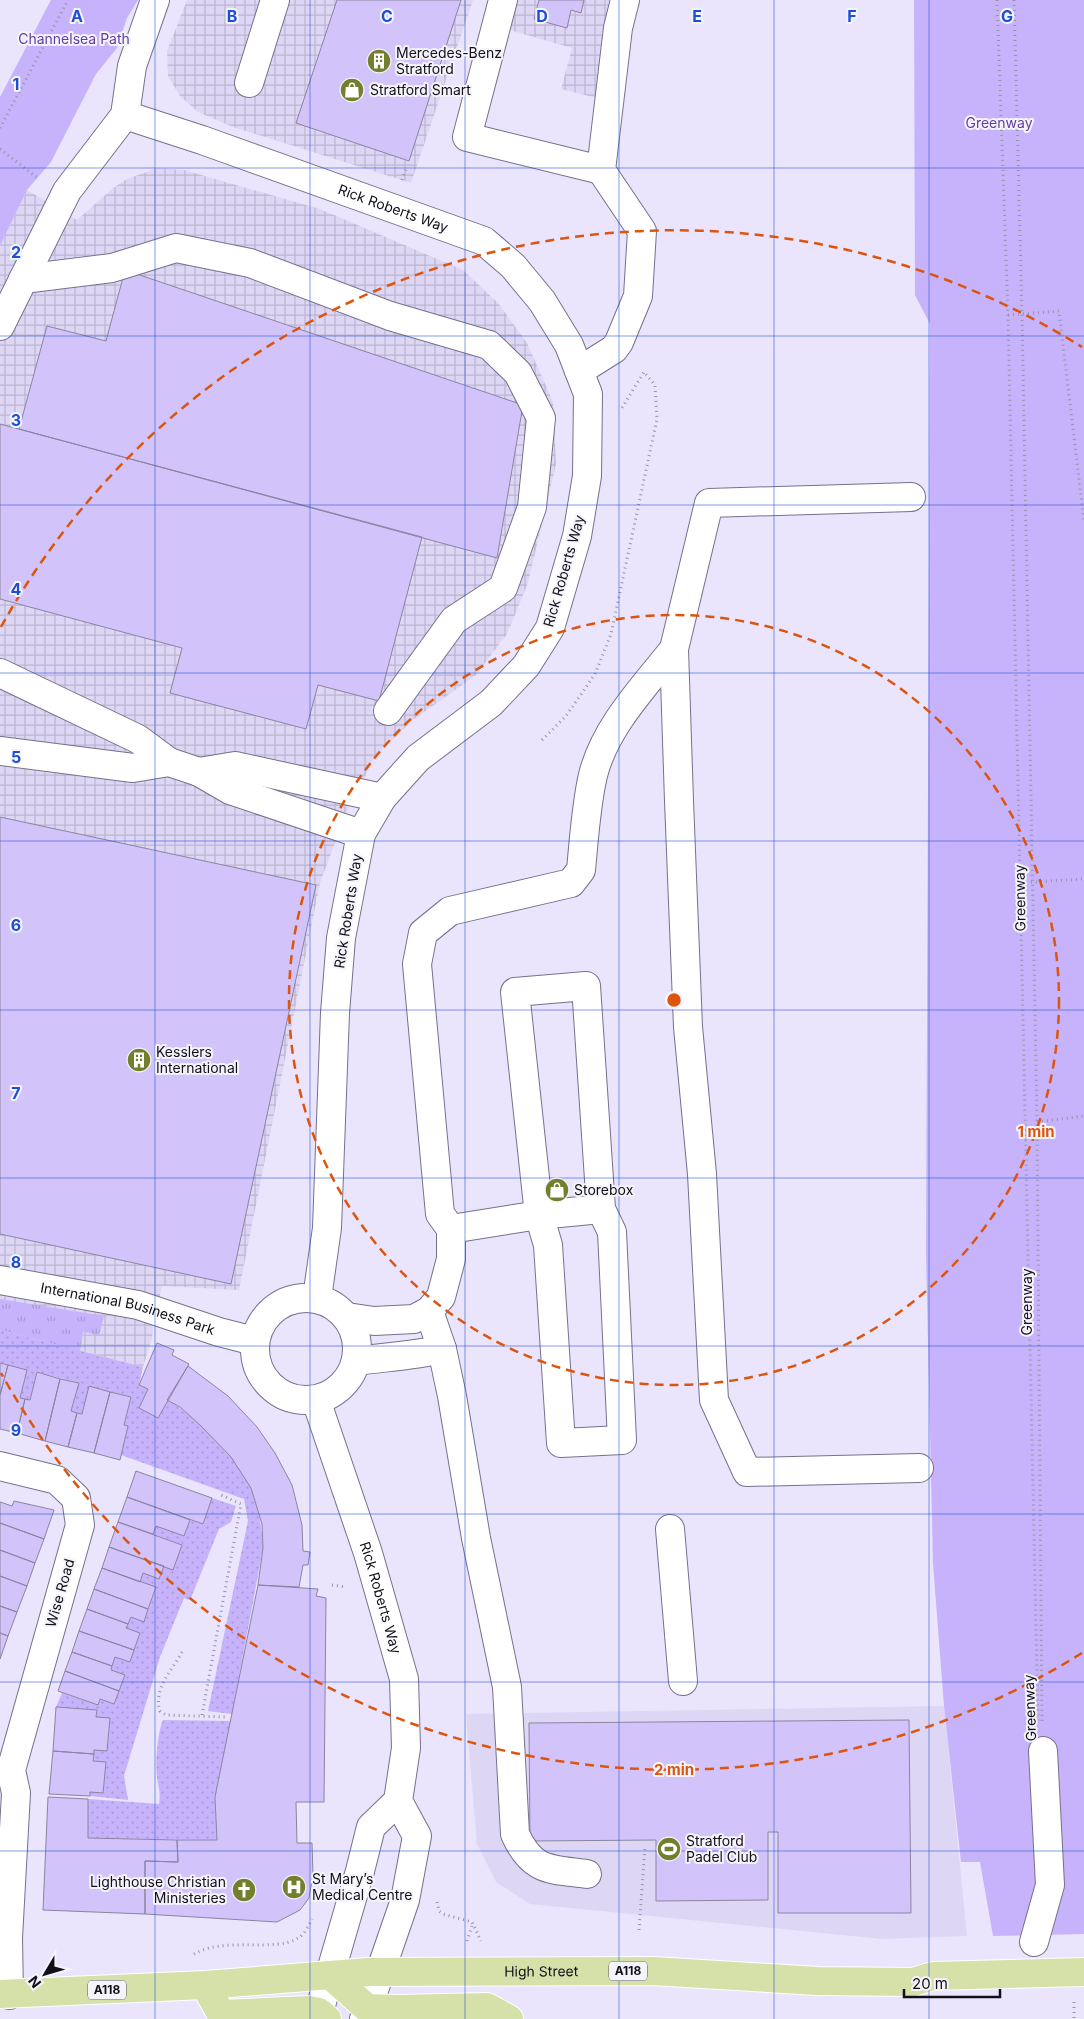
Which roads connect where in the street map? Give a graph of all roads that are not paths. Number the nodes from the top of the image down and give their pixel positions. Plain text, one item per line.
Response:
1 (155, 0) edge
2 (275, 0) edge
3 (502, 0) edge
4 (625, 0) edge
5 (249, 83) dead end
6 (125, 115) junction
7 (601, 170) junction
8 (23, 279) junction
9 (0, 326) edge
10 (579, 370) junction
11 (911, 497) dead end
12 (674, 649) junction
13 (0, 673) edge
14 (388, 711) dead end
15 (0, 751) edge
16 (169, 762) junction
17 (199, 772) junction
18 (382, 798) junction
19 (361, 834) junction
20 (600, 1210) junction
21 (539, 1215) junction
22 (451, 1229) junction
23 (0, 1280) edge
24 (317, 1298) junction
25 (429, 1311) junction
26 (347, 1317) junction
27 (254, 1341) junction
28 (442, 1349) junction
29 (356, 1361) junction
30 (316, 1400) junction
31 (0, 1466) edge
32 (919, 1468) dead end
33 (670, 1529) dead end
34 (683, 1681) dead end
35 (1043, 1751) road end
36 (5, 1769) edge
37 (398, 1801) junction
38 (587, 1874) dead end
39 (1034, 1942) dead end
40 (379, 1972) junction
41 (1084, 1972) edge
42 (330, 1975) junction
43 (205, 1985) junction
44 (5, 1994) edge
45 (366, 2013) edge
46 (321, 2017) edge
47 (509, 2019) edge

1 - 6 street
2 - 5 street
3 - 7 street
4 - 7 street
6 - 8 street
6 - 10 street, Rick Roberts Way
7 - 10 street
8 - 9 street
8 - 14 street
10 - 18 street, Rick Roberts Way
11 - 12 street
12 - 22 street
12 - 32 street
13 - 16 street
15 - 16 street
16 - 17 street
17 - 18 street
17 - 19 street
18 - 19 street, Rick Roberts Way
19 - 24 street, Rick Roberts Way
20 - 21 street
20 - 21 street
20 - 21 street
21 - 22 street
22 - 25 street
23 - 27 street, International Business Park
24 - 26 street
24 - 27 street
25 - 26 street
25 - 28 street
26 - 29 street
27 - 30 street
28 - 29 street
28 - 38 street
29 - 30 street
30 - 37 street, Rick Roberts Way
31 - 36 street, Wise Road
33 - 34 street
35 - 39 street
36 - 44 street, Wise Road
37 - 40 street
37 - 42 street
40 - 41 main road, High Street / A118
40 - 42 main road, High Street / A118
40 - 45 street
42 - 43 main road, High Street / A118
42 - 45 main road
42 - 46 street
43 - 44 main road, High Street / A118
43 - 46 main road
45 - 47 main road

